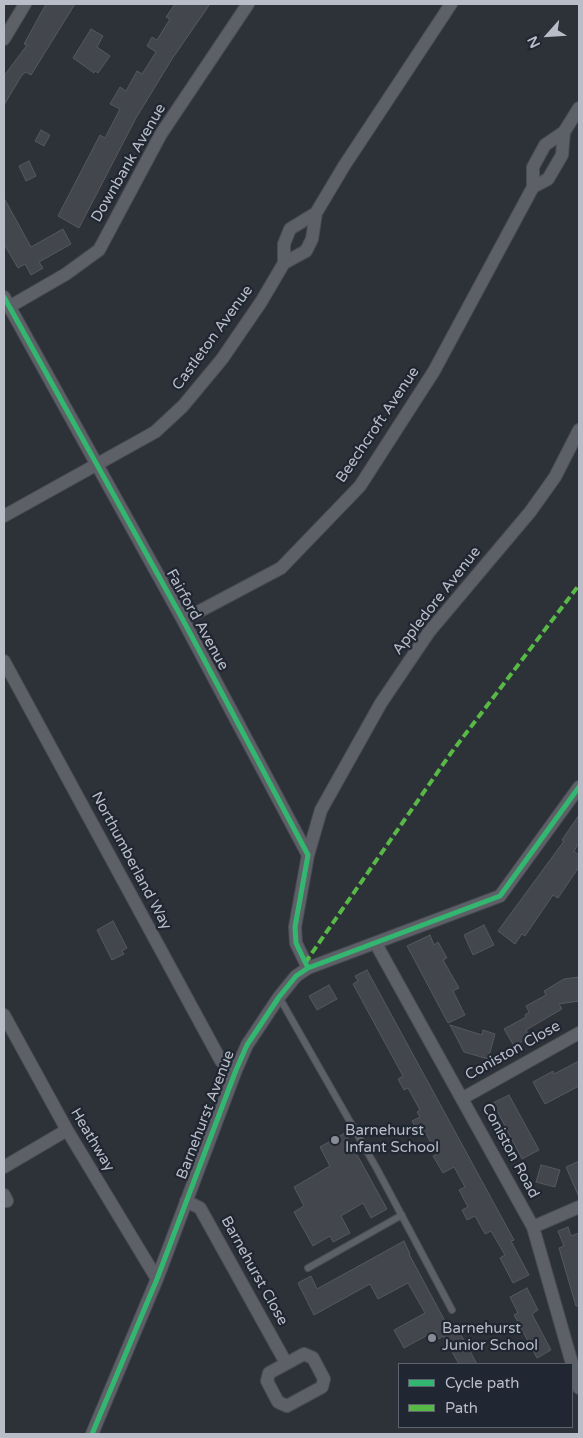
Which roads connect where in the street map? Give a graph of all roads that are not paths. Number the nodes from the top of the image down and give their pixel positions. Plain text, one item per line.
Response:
1 (26, 4) edge
2 (248, 4) edge
3 (451, 4) edge
4 (4, 39) edge
5 (579, 108) edge
6 (564, 132) junction
7 (533, 187) junction
8 (316, 213) junction
9 (284, 263) junction
10 (6, 302) edge
11 (579, 430) edge
12 (97, 465) junction
13 (4, 516) edge
14 (183, 620) junction
15 (4, 661) edge
16 (579, 787) edge
17 (308, 854) junction
18 (376, 944) junction
19 (308, 968) junction
20 (279, 998) junction
21 (4, 1015) edge
22 (579, 1033) edge
23 (236, 1070) junction
24 (463, 1098) junction
25 (67, 1130) junction
26 (4, 1166) edge
27 (186, 1201) junction
28 (579, 1207) edge
29 (402, 1215) junction
30 (532, 1226) junction
31 (308, 1268) dead end
32 (157, 1279) junction
33 (452, 1310) dead end
34 (286, 1363) junction
35 (572, 1363) edge
36 (573, 1367) edge
37 (579, 1388) edge
38 (92, 1434) edge

1 - 4 street
2 - 10 street, Downbank Avenue
3 - 8 street, Castleton Avenue
5 - 6 street, Beechcroft Avenue
6 - 7 street, Beechcroft Avenue
6 - 7 street, Beechcroft Avenue
7 - 14 street, Beechcroft Avenue
8 - 9 street, Castleton Avenue
8 - 9 street, Castleton Avenue
9 - 12 street, Castleton Avenue
10 - 12 street, Fairford Avenue
11 - 17 street, Appledore Avenue
12 - 13 street, Castleton Avenue
12 - 14 street, Fairford Avenue
14 - 17 street, Fairford Avenue
15 - 23 street, Northumberland Way
16 - 18 street, Barnehurst Avenue
17 - 19 street
18 - 19 street, Barnehurst Avenue
18 - 24 street, Coniston Road
19 - 20 street, Barnehurst Avenue
20 - 23 street, Barnehurst Avenue
20 - 29 lane
21 - 25 street, Heathway
22 - 24 street, Coniston Close
23 - 27 street, Barnehurst Avenue
24 - 30 street, Coniston Road
25 - 26 street
25 - 32 street, Heathway
27 - 32 street, Barnehurst Avenue
27 - 34 street, Barnehurst Close
28 - 30 street
29 - 31 lane
29 - 33 lane
30 - 35 street, Coniston Road
32 - 38 street, Barnehurst Avenue
34 - 34 street
36 - 37 street, Coniston Road

